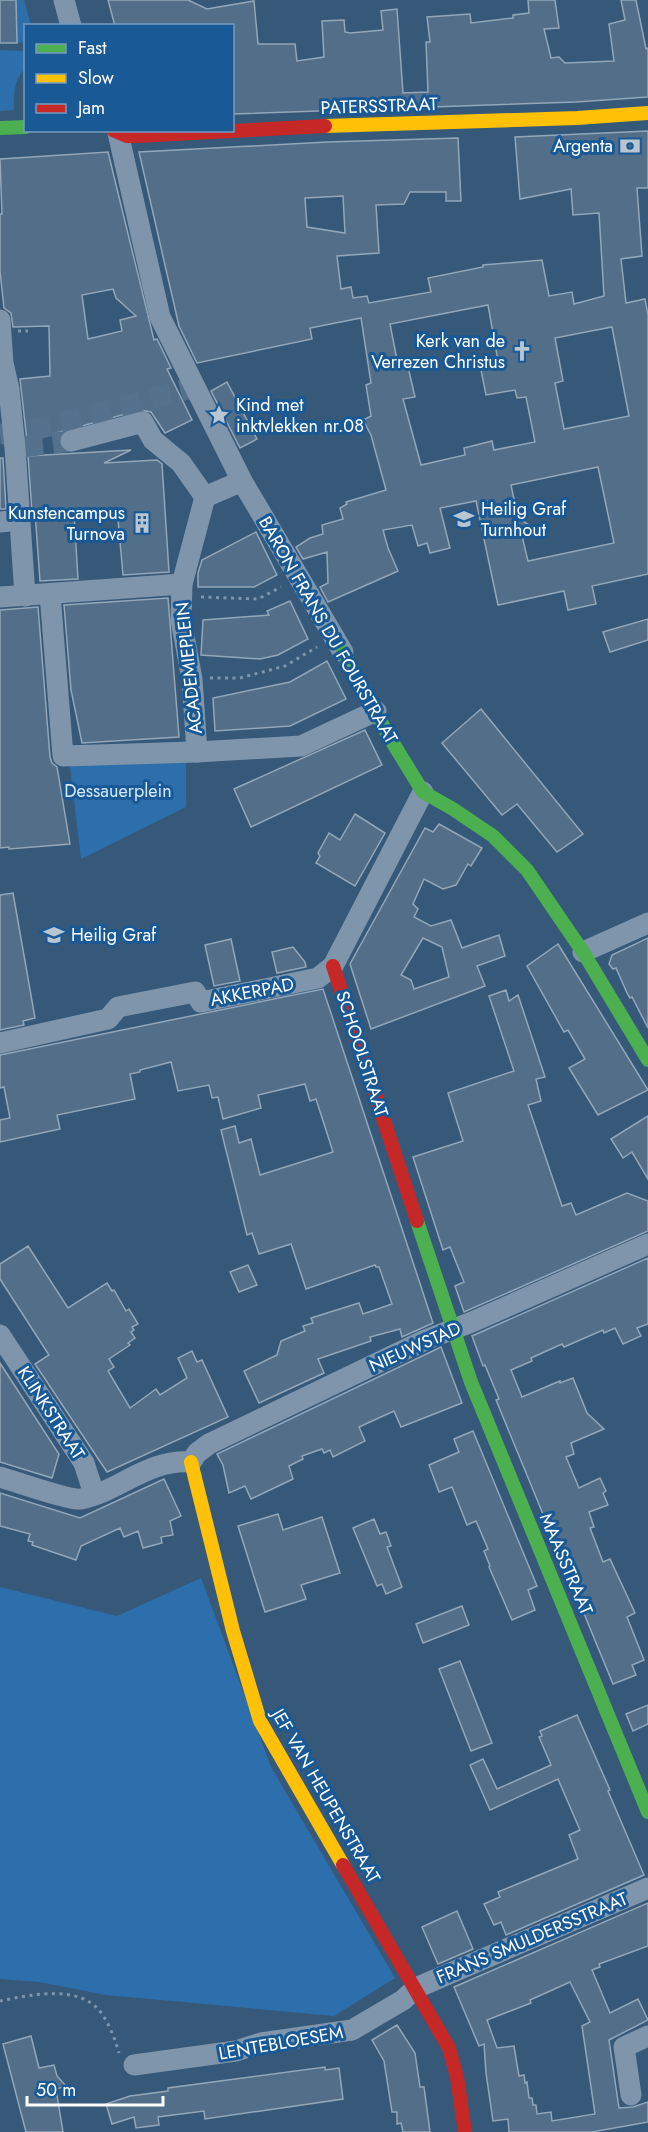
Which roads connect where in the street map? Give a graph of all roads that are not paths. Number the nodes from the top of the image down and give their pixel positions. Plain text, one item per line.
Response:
1 (64, 0) edge
2 (70, 24) edge
3 (648, 113) edge
4 (24, 127) edge
5 (0, 128) edge
6 (234, 131) edge
7 (115, 132) edge
8 (213, 132) edge
9 (0, 320) edge
10 (4, 383) edge
11 (71, 441) tunnel mouth
12 (241, 479) junction
13 (205, 497) junction
14 (10, 521) edge
15 (181, 590) junction
16 (38, 594) junction
17 (0, 597) edge
18 (338, 644) joint
19 (376, 711) junction
20 (197, 752) junction
21 (423, 792) junction
22 (648, 923) edge
23 (583, 952) junction
24 (333, 966) junction
25 (0, 1043) edge
26 (648, 1060) edge
27 (648, 1244) edge
28 (452, 1329) junction
29 (0, 1335) edge
30 (191, 1462) junction
31 (0, 1477) edge
32 (94, 1494) junction
33 (648, 1812) edge
34 (648, 1888) edge
35 (416, 1988) junction
36 (648, 2036) edge
37 (134, 2065) road end
38 (631, 2094) dead end
39 (465, 2132) edge

1 - 2 street
3 - 6 street, PATERSSTRAAT
4 - 5 street
7 - 8 street, PATERSSTRAAT
7 - 12 street, BARON FRANS DU FOURSTRAAT
9 - 10 street
10 - 14 street
11 - 13 street
12 - 13 street
12 - 18 street, BARON FRANS DU FOURSTRAAT
13 - 15 street, ACADEMIEPLEIN
14 - 16 street
15 - 16 street, ACADEMIEPLEIN
15 - 20 street, ACADEMIEPLEIN
16 - 17 street, ACADEMIEPLEIN
16 - 20 street
18 - 19 street, BARON FRANS DU FOURSTRAAT
19 - 20 street
19 - 21 street, BARON FRANS DU FOURSTRAAT
21 - 23 street
21 - 24 street, SCHOOLSTRAAT
22 - 23 street
23 - 26 street
24 - 25 street, AKKERPAD
24 - 28 street, SCHOOLSTRAAT
27 - 28 street, NIEUWSTAD
28 - 30 street, NIEUWSTAD
28 - 33 street, MAASSTRAAT
29 - 32 street, KLINKSTRAAT
30 - 32 street
30 - 35 street, JEF VAN HEUPENSTRAAT
31 - 32 street
34 - 35 street, FRANS SMULDERSSTRAAT
35 - 37 street, LENTEBLOESEM
35 - 39 street, JEF VAN HEUPENSTRAAT
36 - 38 street

